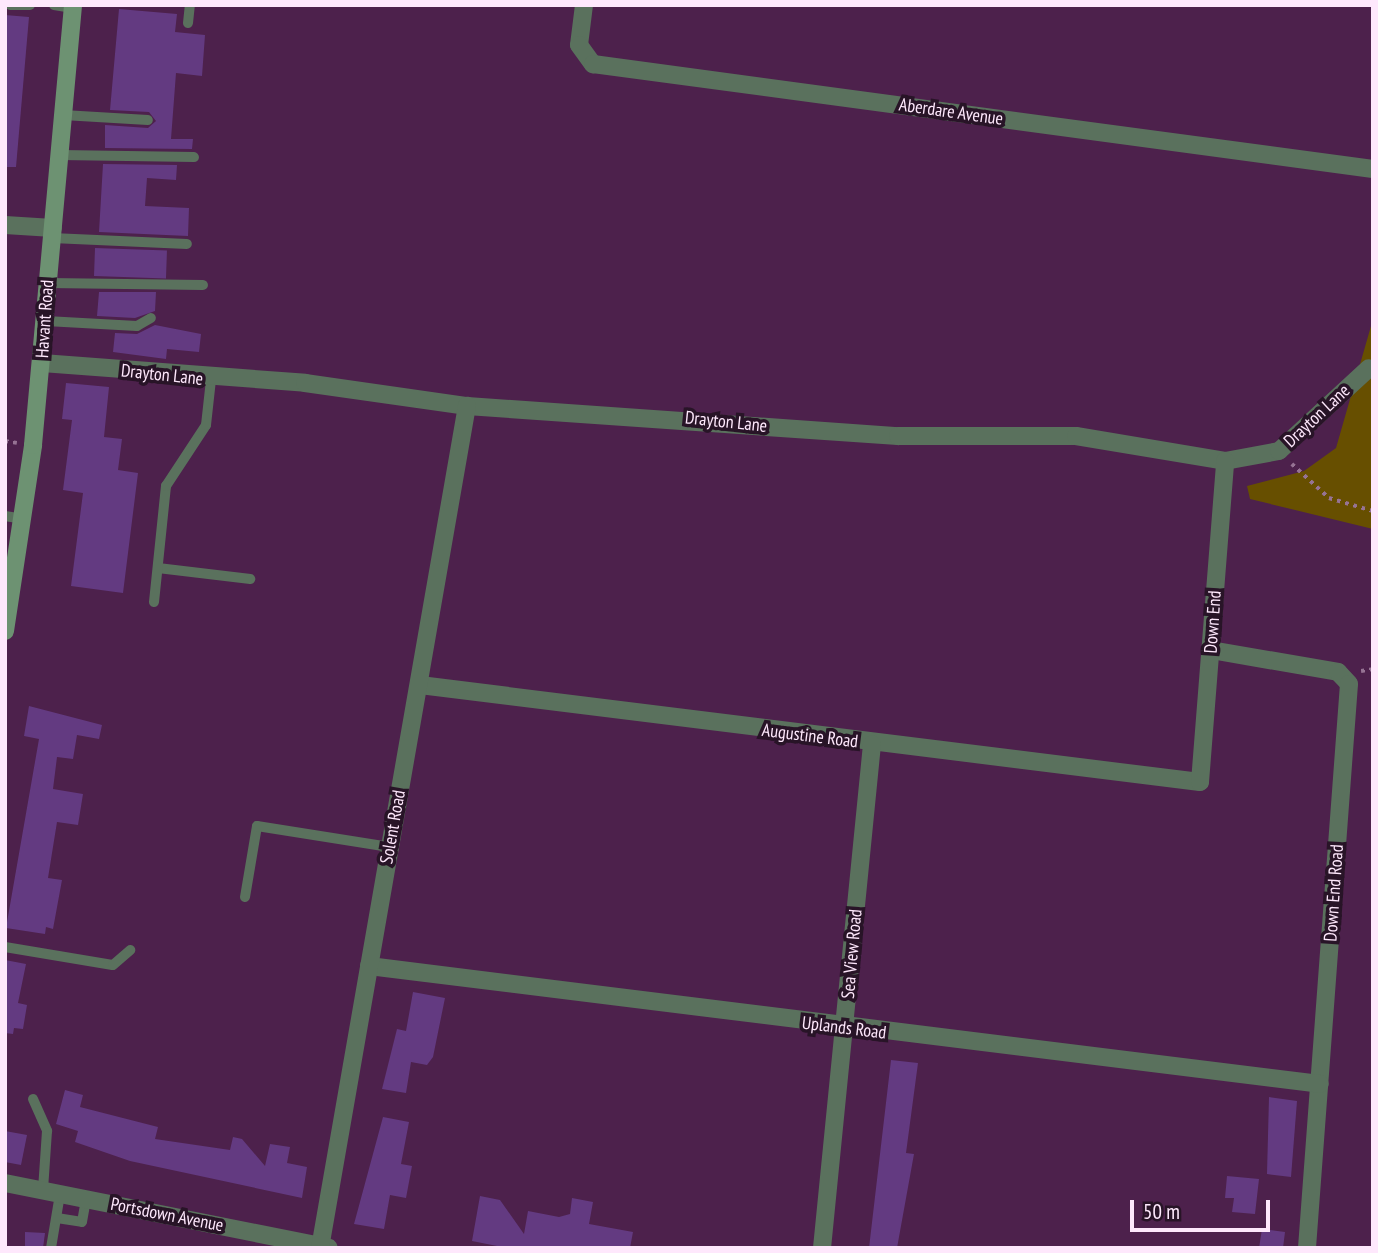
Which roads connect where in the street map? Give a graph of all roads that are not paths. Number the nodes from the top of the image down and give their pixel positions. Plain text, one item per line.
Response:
1 (10, 5) edge
2 (30, 5) edge
3 (54, 5) edge
4 (190, 5) edge
5 (584, 5) edge
6 (73, 7) edge
7 (188, 23) dead end
8 (63, 115) junction
9 (148, 120) dead end
10 (60, 155) junction
11 (194, 157) dead end
12 (1373, 169) edge
13 (5, 225) edge
14 (52, 233) junction
15 (187, 244) dead end
16 (48, 283) junction
17 (202, 285) dead end
18 (151, 318) dead end
19 (46, 321) junction
20 (42, 363) junction
21 (1371, 365) edge
22 (211, 380) junction
23 (467, 406) junction
24 (1226, 461) junction
25 (5, 516) edge
26 (24, 519) junction
27 (158, 568) junction
28 (250, 579) dead end
29 (154, 602) dead end
30 (5, 631) edge
31 (1211, 650) junction
32 (420, 685) junction
33 (872, 744) junction
34 (1200, 782) joint
35 (389, 847) junction
36 (245, 897) dead end
37 (5, 947) edge
38 (130, 950) dead end
39 (369, 966) junction
40 (845, 1029) junction
41 (1320, 1084) junction
42 (33, 1099) dead end
43 (5, 1183) edge
44 (51, 1192) junction
45 (86, 1199) junction
46 (57, 1218) junction
47 (324, 1247) edge
48 (51, 1248) edge
49 (822, 1248) edge
50 (1307, 1248) edge

1 - 2 lane
3 - 6 lane
4 - 7 lane
5 - 12 street, Aberdare Avenue
6 - 8 street, Havant Road
8 - 9 lane
8 - 10 street, Havant Road
10 - 11 lane
10 - 14 street, Havant Road
13 - 14 street
14 - 15 lane
14 - 16 street, Havant Road
16 - 17 lane
16 - 19 street, Havant Road
18 - 19 lane
19 - 20 street, Havant Road
20 - 22 street, Drayton Lane
20 - 26 street, Havant Road
21 - 24 street, Drayton Lane
22 - 23 street, Drayton Lane
22 - 27 lane
23 - 24 street, Drayton Lane
23 - 32 street, Solent Road
24 - 31 street, Down End
25 - 26 lane
26 - 30 street, Havant Road
27 - 28 lane
27 - 29 lane
31 - 34 street, Down End
31 - 41 street, Down End Road
32 - 33 street, Augustine Road
32 - 35 street, Solent Road
33 - 34 street, Augustine Road
33 - 40 street, Sea View Road
35 - 36 lane
35 - 39 street, Solent Road
37 - 38 lane
39 - 40 street, Uplands Road
39 - 47 street, Solent Road
40 - 41 street, Uplands Road
40 - 49 street, Sea View Road
41 - 50 street, Down End Road
42 - 44 lane
43 - 44 street, Portsdown Avenue
44 - 45 street, Portsdown Avenue
44 - 46 lane
45 - 46 lane
45 - 47 street, Portsdown Avenue
46 - 48 lane

